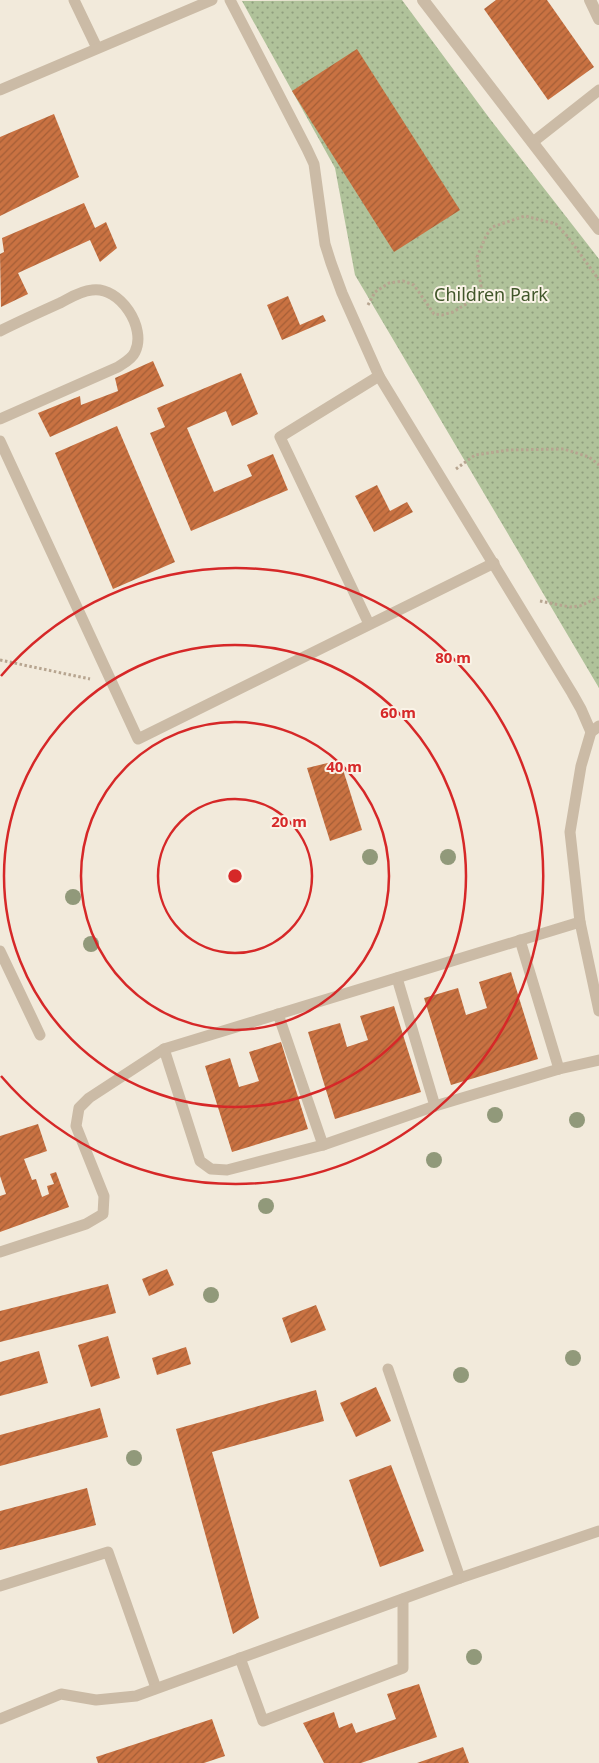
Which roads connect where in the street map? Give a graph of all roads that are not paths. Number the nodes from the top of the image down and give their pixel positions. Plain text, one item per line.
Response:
1 (74, 0) edge
2 (212, 0) edge
3 (230, 0) edge
4 (423, 0) edge
5 (590, 0) edge
6 (599, 19) edge
7 (97, 48) junction
8 (0, 90) edge
9 (599, 90) edge
10 (533, 142) junction
11 (599, 229) edge
12 (0, 331) edge
13 (379, 376) junction
14 (0, 419) edge
15 (0, 441) edge
16 (494, 563) junction
17 (369, 624) junction
18 (595, 729) edge
19 (580, 922) junction
20 (520, 940) junction
21 (0, 951) edge
22 (396, 978) junction
23 (599, 1012) edge
24 (278, 1014) junction
25 (40, 1035) dead end
26 (164, 1049) junction
27 (599, 1060) edge
28 (559, 1069) junction
29 (435, 1106) junction
30 (323, 1146) junction
31 (0, 1252) edge
32 (388, 1369) dead end
33 (599, 1531) edge
34 (460, 1578) junction
35 (0, 1586) edge
36 (403, 1599) junction
37 (240, 1658) junction
38 (156, 1688) junction
39 (0, 1719) edge

1 - 7 lane
2 - 7 lane
3 - 13 lane
4 - 10 street
5 - 6 street
7 - 8 lane
9 - 10 lane
10 - 11 street
12 - 14 lane
13 - 16 lane
13 - 17 lane
15 - 17 lane
16 - 17 lane
16 - 18 lane
18 - 19 lane
19 - 20 lane
19 - 23 lane
20 - 22 lane
20 - 28 lane
21 - 25 lane
22 - 24 lane
22 - 29 lane
24 - 26 lane
24 - 30 lane
26 - 30 lane
26 - 31 lane
27 - 28 lane
28 - 29 lane
29 - 30 lane
32 - 34 lane
33 - 34 lane
34 - 36 lane
35 - 38 lane
36 - 37 lane
36 - 37 lane
37 - 38 lane
38 - 39 lane

